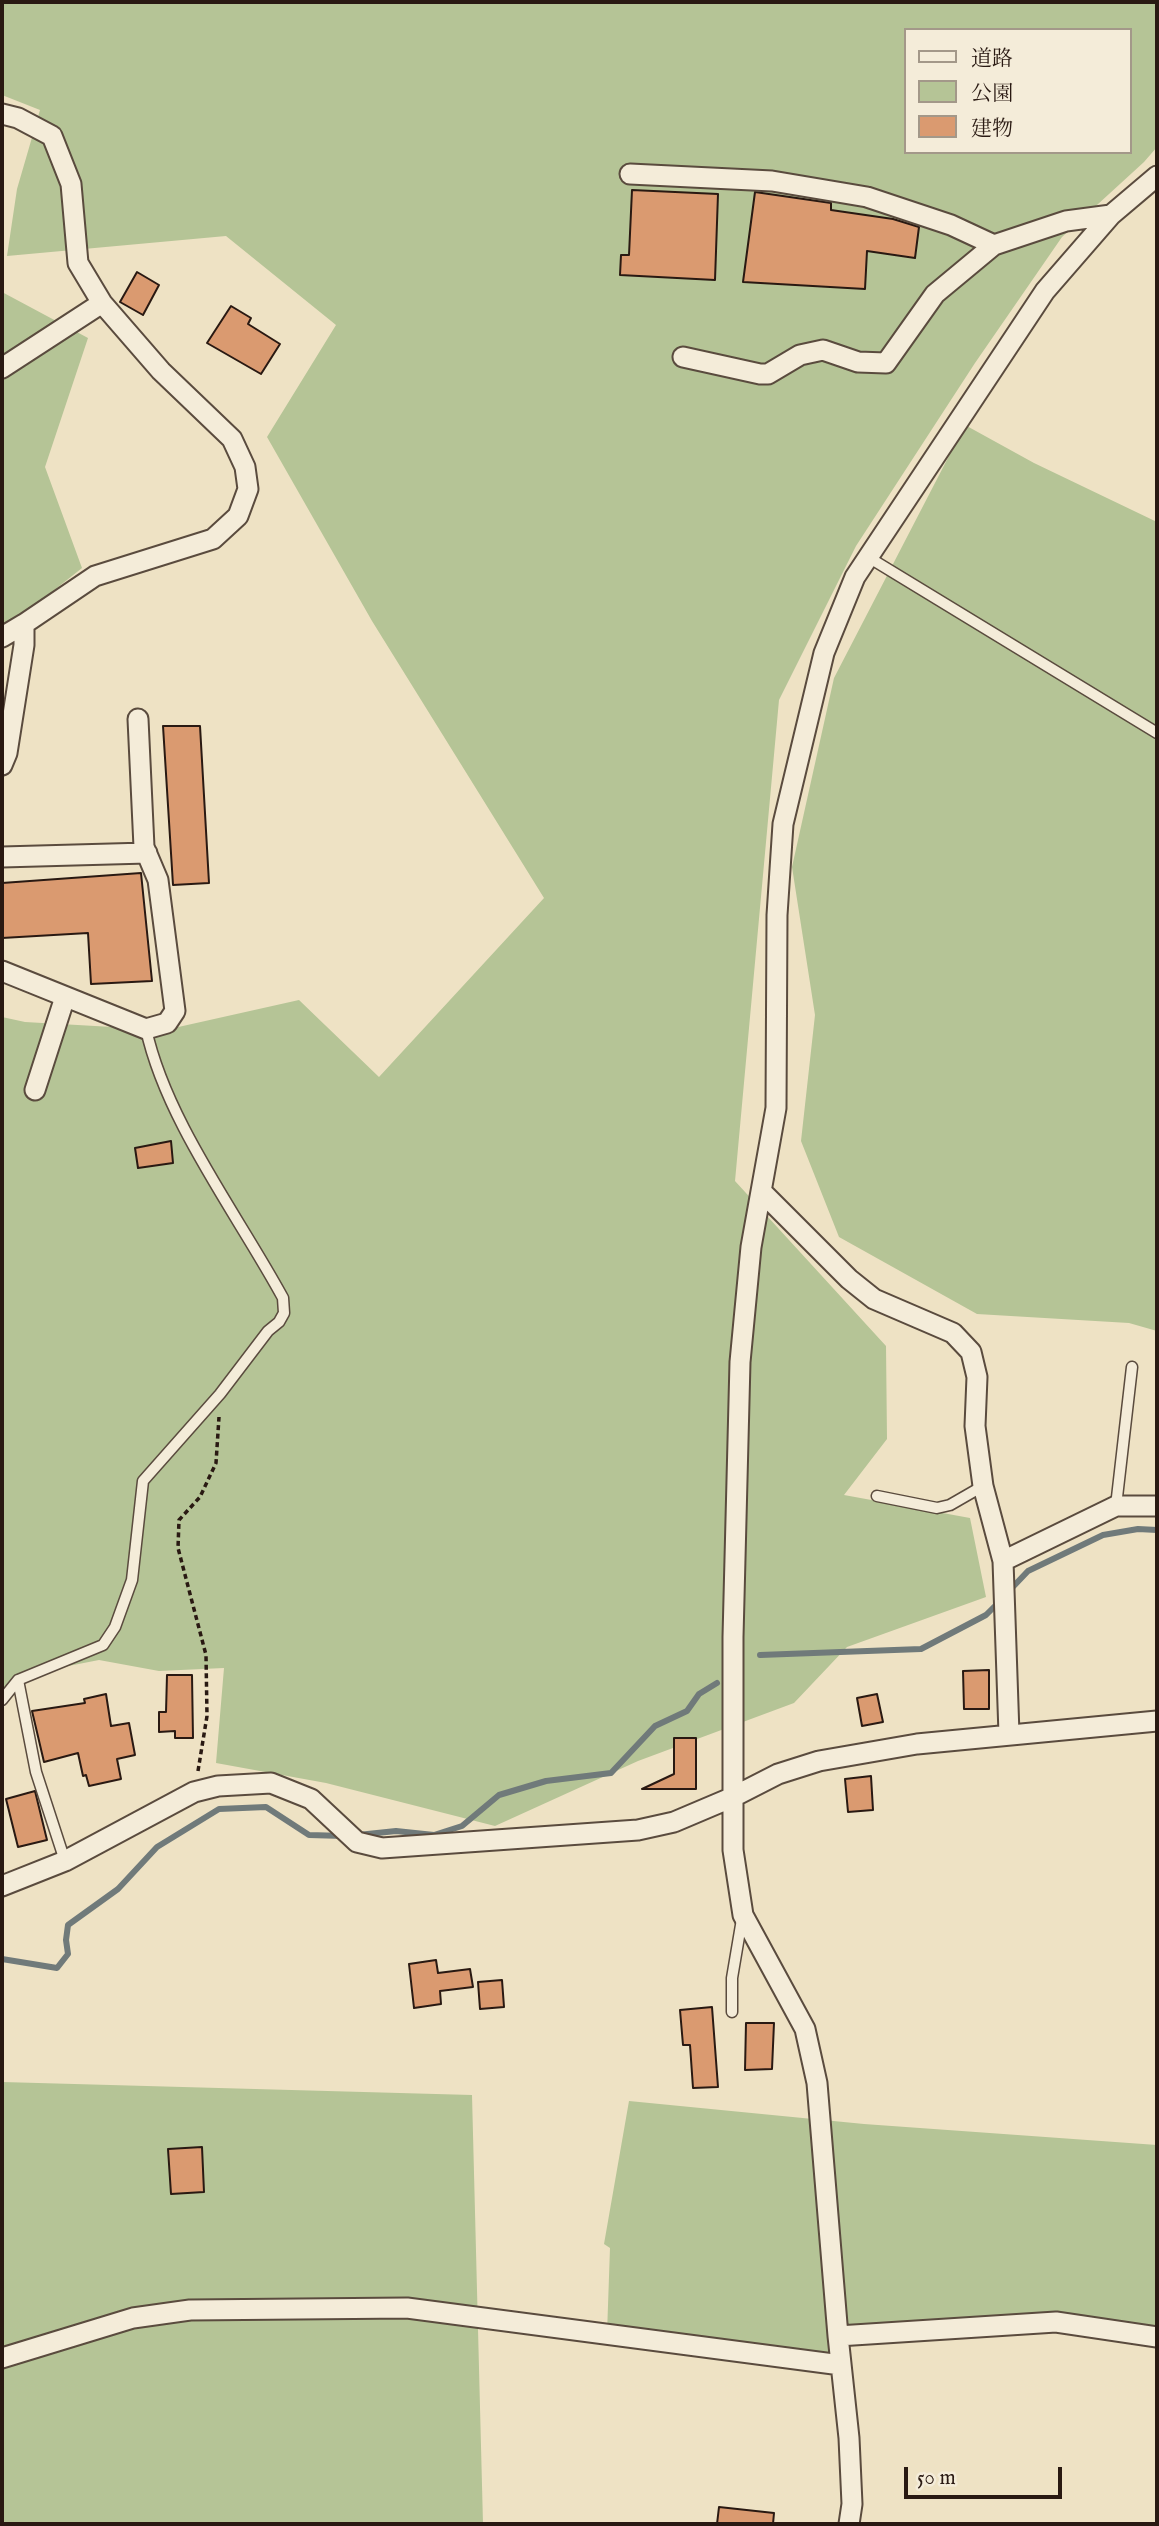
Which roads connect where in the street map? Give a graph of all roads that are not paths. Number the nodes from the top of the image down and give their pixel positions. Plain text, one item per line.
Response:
1 (2, 114) edge
2 (630, 174) dead end
3 (1157, 176) edge
4 (1111, 215) junction
5 (994, 245) junction
6 (102, 303) junction
7 (683, 357) dead end
8 (2, 368) edge
9 (867, 557) junction
10 (24, 624) junction
11 (2, 637) edge
12 (138, 719) dead end
13 (1157, 733) edge
14 (2, 765) edge
15 (147, 853) junction
16 (2, 857) edge
17 (2, 971) edge
18 (65, 997) junction
19 (146, 1029) junction
20 (35, 1090) dead end
21 (762, 1192) junction
22 (1132, 1367) dead end
23 (983, 1486) junction
24 (877, 1496) dead end
25 (1116, 1506) junction
26 (1157, 1506) edge
27 (1003, 1562) junction
28 (18, 1681) junction
29 (2, 1700) edge
30 (1157, 1721) edge
31 (1009, 1734) junction
32 (733, 1797) junction
33 (65, 1861) junction
34 (2, 1886) edge
35 (743, 1915) junction
36 (732, 2012) dead end
37 (838, 2336) junction
38 (1157, 2337) edge
39 (2, 2358) edge
40 (841, 2365) junction
41 (849, 2524) edge

1 - 6 street
2 - 5 street
3 - 4 street
4 - 5 street
4 - 9 street
5 - 7 street
6 - 8 street
6 - 10 street
9 - 13 lane
9 - 21 street
10 - 11 street
10 - 14 street
12 - 15 street
15 - 16 street
15 - 19 street
17 - 18 street
18 - 19 street
18 - 20 street
19 - 28 lane
21 - 23 street
21 - 32 street
22 - 25 lane
23 - 24 lane
23 - 27 street
25 - 26 street
25 - 27 street
27 - 31 street
28 - 29 lane
28 - 33 lane
30 - 31 street
31 - 32 street
32 - 33 street
32 - 35 street
33 - 34 street
35 - 36 lane
35 - 37 street
37 - 38 street
37 - 40 street
39 - 40 street
40 - 41 street

